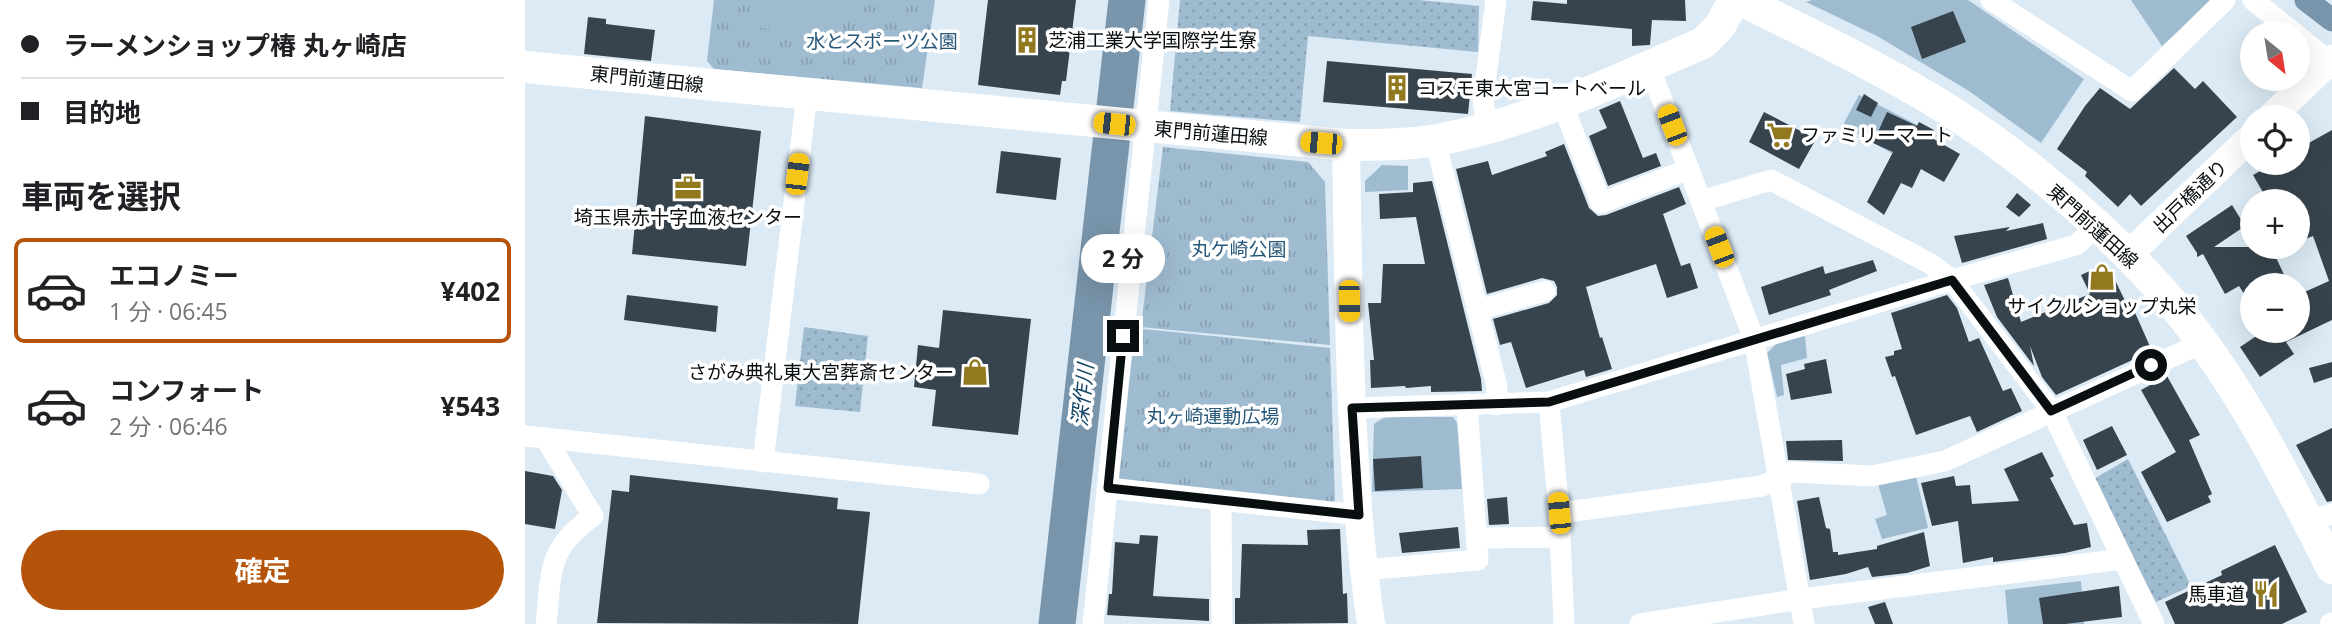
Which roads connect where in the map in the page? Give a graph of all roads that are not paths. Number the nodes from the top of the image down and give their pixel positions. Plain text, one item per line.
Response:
1 (1159, 0) edge
2 (1496, 0) edge
3 (1991, 0) edge
4 (2225, 0) edge
5 (2253, 0) edge
6 (1752, 3) edge
7 (2279, 21) edge
8 (2310, 46) edge
9 (2331, 62) edge
10 (1649, 66) junction
11 (525, 67) edge
12 (807, 94) junction
13 (1562, 103) junction
14 (2284, 105) edge
15 (1141, 127) junction
16 (1487, 129) junction
17 (1435, 140) junction
18 (1346, 145) junction
19 (2240, 148) edge
20 (1689, 169) junction
21 (1701, 201) junction
22 (2097, 226) junction
23 (2129, 255) junction
24 (1952, 280) junction
25 (1545, 291) dead end
26 (1477, 310) junction
27 (1755, 339) junction
28 (2202, 343) junction
29 (1549, 402) junction
30 (1467, 404) junction
31 (1496, 405) junction
32 (1352, 408) junction
33 (2051, 411) junction
34 (532, 434) edge
35 (763, 462) junction
36 (1777, 478) junction
37 (979, 484) dead end
38 (1108, 488) junction
39 (1221, 500) junction
40 (1559, 513) junction
41 (1359, 515) junction
42 (2320, 518) edge
43 (1560, 537) junction
44 (1477, 538) junction
45 (2123, 559) junction
46 (2332, 568) edge
47 (1363, 570) junction
48 (1801, 599) junction
49 (546, 624) edge
50 (1093, 624) edge
51 (1221, 624) edge
52 (1371, 624) edge
53 (1564, 624) edge
54 (1640, 624) edge
55 (1804, 624) edge
56 (2154, 624) edge

1 - 15 street
2 - 16 street
3 - 4 street
5 - 7 street
6 - 10 main road, 東門前蓮田線
6 - 22 main road, 東門前蓮田線
8 - 9 street
9 - 14 street
10 - 13 main road, 東門前蓮田線
10 - 20 street
11 - 12 main road, 東門前蓮田線
12 - 15 main road, 東門前蓮田線
12 - 35 street
13 - 16 main road, 東門前蓮田線
13 - 20 street
15 - 18 main road, 東門前蓮田線
15 - 38 street
16 - 17 main road, 東門前蓮田線
17 - 18 main road, 東門前蓮田線
17 - 26 street
18 - 32 street
19 - 23 street, 出戸橋通り
20 - 21 street
21 - 24 street
21 - 27 street
22 - 23 main road, 東門前蓮田線
22 - 24 street
23 - 28 main road, 東門前蓮田線
24 - 27 street
24 - 33 street
25 - 26 street
26 - 31 street
27 - 29 street
27 - 36 street
28 - 33 street
28 - 42 main road, 東門前蓮田線
29 - 31 street
29 - 40 street
30 - 31 street
30 - 32 street
30 - 44 street
32 - 41 street
33 - 36 street
33 - 45 street
34 - 35 street
34 - 49 street
35 - 37 street
36 - 40 street
36 - 48 street
38 - 39 street
38 - 50 street
39 - 41 street
39 - 51 street
40 - 43 street
41 - 47 street
42 - 46 main road, 東門前蓮田線
43 - 44 street
43 - 53 street
44 - 47 street
45 - 48 street
45 - 56 street
47 - 52 street
48 - 54 street
48 - 55 street

